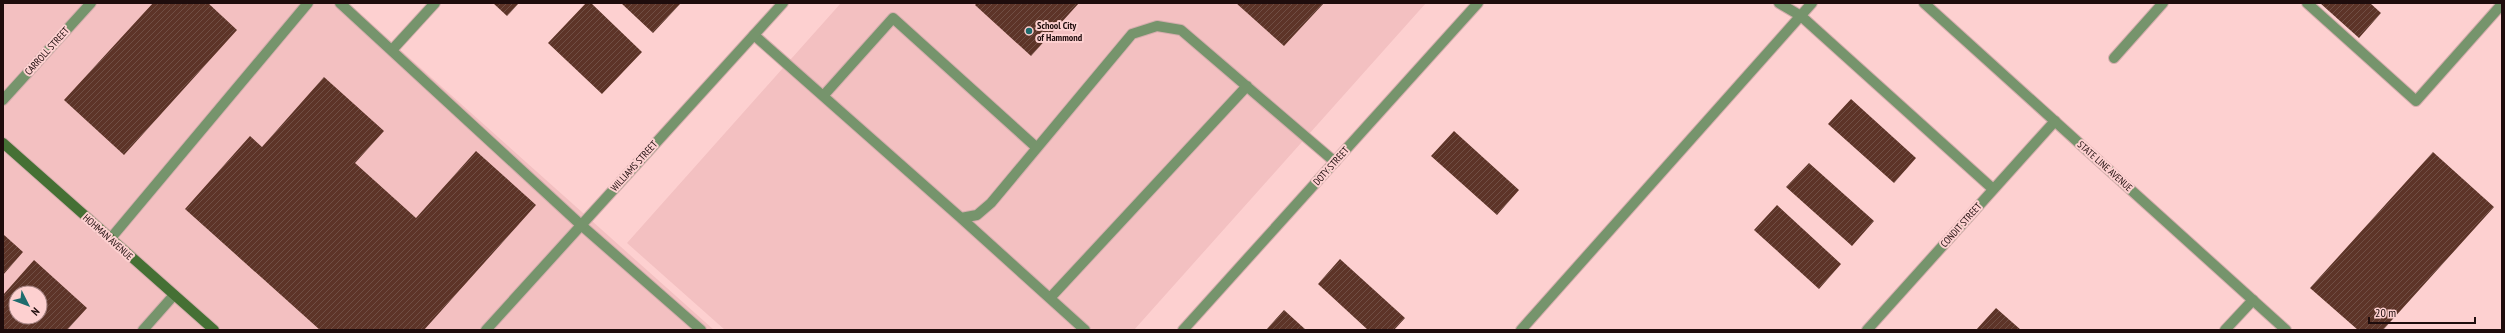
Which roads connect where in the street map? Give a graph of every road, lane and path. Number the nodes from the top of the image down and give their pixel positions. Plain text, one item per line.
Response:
1 (91, 3) edge
2 (308, 3) edge
3 (340, 3) edge
4 (435, 3) edge
5 (783, 3) edge
6 (1478, 3) edge
7 (1779, 3) edge
8 (1812, 3) edge
9 (1924, 3) edge
10 (2163, 3) edge
11 (2307, 3) edge
12 (2502, 4) edge
13 (1801, 16) junction
14 (754, 35) junction
15 (392, 50) junction
16 (2114, 58) dead end
17 (1246, 86) junction
18 (824, 95) junction
19 (3, 100) edge
20 (2054, 121) junction
21 (3, 143) edge
22 (1037, 148) junction
23 (1335, 162) junction
24 (1993, 189) junction
25 (961, 218) junction
26 (581, 225) junction
27 (111, 238) junction
28 (174, 295) junction
29 (1050, 298) junction
30 (2253, 300) junction
31 (143, 330) edge
32 (214, 330) edge
33 (486, 330) edge
34 (701, 330) edge
35 (1085, 330) edge
36 (1183, 330) edge
37 (1521, 330) edge
38 (1867, 330) edge
39 (2225, 330) edge
40 (2286, 330) edge

1 - 19 street, CARROLL STREET
2 - 27 street
3 - 15 street
4 - 15 street
5 - 14 street, WILLIAMS STREET
6 - 23 street, DOTY STREET
7 - 13 street
8 - 13 street
9 - 20 street, STATE LINE AVENUE
10 - 16 street
11 - 12 street
13 - 24 street
13 - 37 street
14 - 18 street
14 - 26 street, WILLIAMS STREET
15 - 26 street
17 - 22 street
17 - 23 street
17 - 29 street
18 - 22 street
18 - 25 street
20 - 24 street, CONDIT STREET
20 - 30 street, STATE LINE AVENUE
21 - 27 main road, HOHMAN AVENUE
22 - 25 street
23 - 36 street, DOTY STREET
24 - 38 street, CONDIT STREET
25 - 29 street
26 - 33 street, WILLIAMS STREET
26 - 34 street
27 - 28 main road, HOHMAN AVENUE
28 - 31 street
28 - 32 main road, HOHMAN AVENUE
29 - 35 street
30 - 39 street
30 - 40 street, STATE LINE AVENUE

